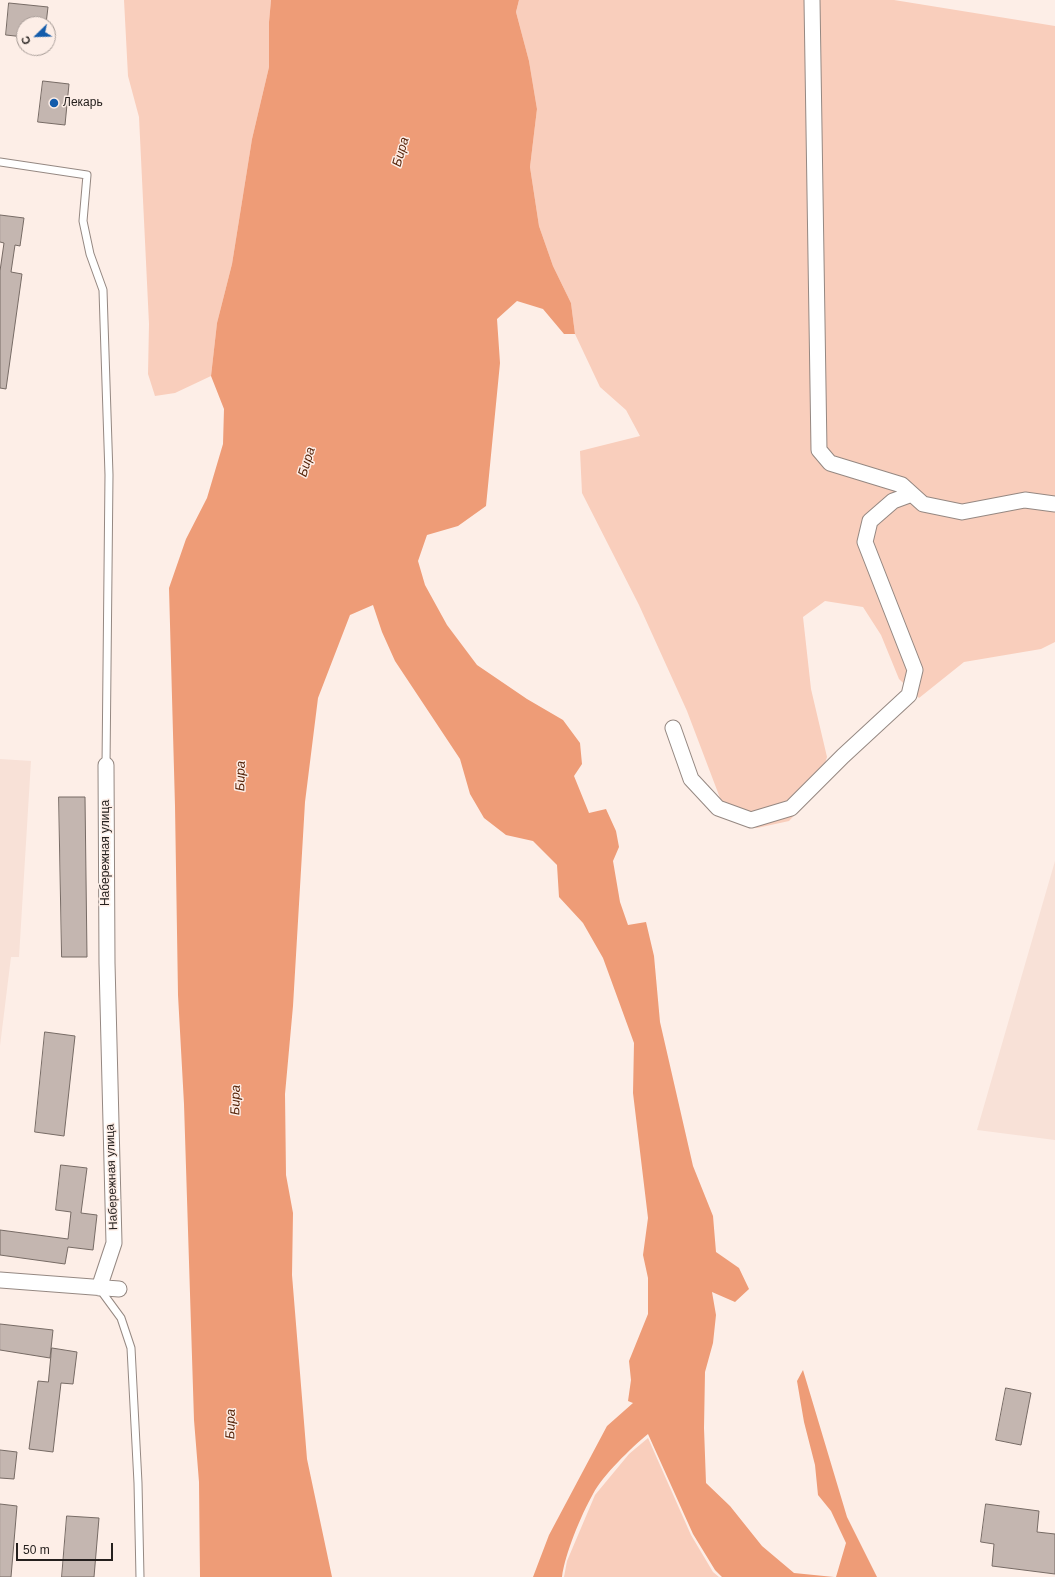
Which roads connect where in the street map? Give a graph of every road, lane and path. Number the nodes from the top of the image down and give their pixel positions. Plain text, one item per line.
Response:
1 (812, 0) edge
2 (0, 162) edge
3 (912, 494) junction
4 (1055, 504) edge
5 (673, 728) dead end
6 (106, 765) joint
7 (0, 1280) edge
8 (99, 1288) junction
9 (119, 1289) dead end
10 (140, 1577) edge

1 - 3 street
2 - 6 lane
3 - 4 street
3 - 5 street
6 - 8 street, Набережная улица
7 - 8 street
8 - 9 street
8 - 10 lane

